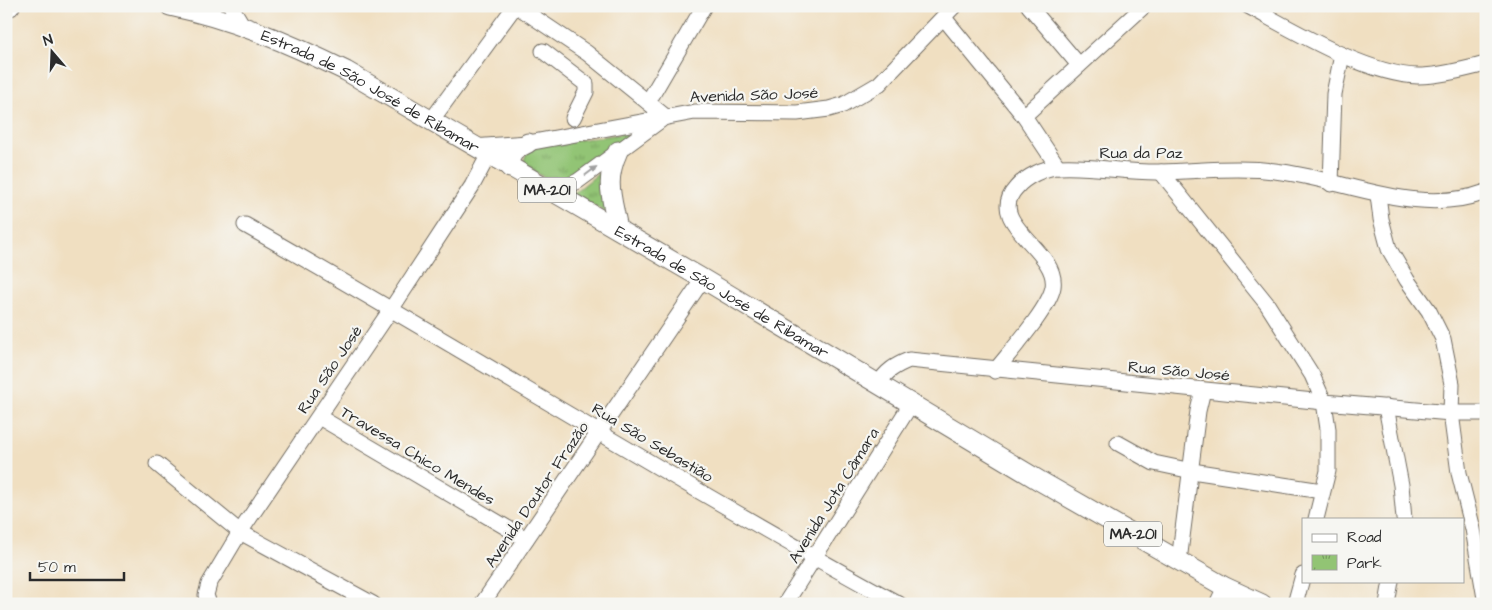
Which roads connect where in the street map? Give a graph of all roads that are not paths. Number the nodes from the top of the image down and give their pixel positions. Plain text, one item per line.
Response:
1 (170, 6) edge
2 (231, 6) edge
3 (516, 6) edge
4 (704, 6) edge
5 (954, 6) edge
6 (1029, 6) edge
7 (1144, 6) edge
8 (1248, 6) edge
9 (944, 18) junction
10 (243, 26) junction
11 (580, 48) junction
12 (543, 51) dead end
13 (1342, 55) junction
14 (1486, 64) edge
15 (1079, 65) junction
16 (566, 66) junction
17 (648, 102) junction
18 (666, 116) junction
19 (1024, 116) junction
20 (573, 118) dead end
21 (431, 121) junction
22 (528, 143) junction
23 (472, 147) junction
24 (618, 151) junction
25 (488, 156) junction
26 (1058, 166) junction
27 (510, 168) junction
28 (1161, 172) junction
29 (1331, 184) junction
30 (548, 191) junction
31 (1486, 192) edge
32 (1378, 195) junction
33 (245, 225) dead end
34 (618, 229) junction
35 (703, 279) junction
36 (392, 308) junction
37 (995, 371) junction
38 (878, 384) junction
39 (1203, 390) junction
40 (1324, 402) junction
41 (910, 404) junction
42 (1386, 407) junction
43 (1451, 413) junction
44 (1486, 413) edge
45 (319, 417) junction
46 (600, 431) junction
47 (1118, 443) dead end
48 (157, 464) dead end
49 (1192, 471) junction
50 (1322, 490) junction
51 (1316, 518) edge
52 (1404, 518) edge
53 (240, 532) junction
54 (526, 539) junction
55 (814, 558) junction
56 (1179, 561) junction
57 (1476, 565) edge
58 (1302, 579) edge
59 (1391, 582) edge
60 (1220, 598) edge
61 (209, 604) edge
62 (373, 604) edge
63 (482, 604) edge
64 (785, 604) edge
65 (899, 604) edge
66 (1262, 604) edge
67 (1295, 604) edge
68 (1387, 604) edge
69 (1486, 604) edge

1 - 10 main road, Estrada de São José de Ribamar / MA-201
2 - 10 street
3 - 11 street
3 - 21 street
4 - 17 street
5 - 9 street, Avenida São José
6 - 15 street
7 - 15 street
8 - 13 street
9 - 18 street, Avenida São José
9 - 19 street
10 - 21 main road, Estrada de São José de Ribamar / MA-201
11 - 16 street
11 - 17 street
12 - 16 street
13 - 14 street
13 - 29 street
15 - 19 street
16 - 20 street
17 - 18 street
18 - 22 street, Avenida São José
18 - 24 street, Avenida São José
19 - 26 street
21 - 23 main road, Estrada de São José de Ribamar / MA-201
22 - 23 street, Avenida São José
22 - 27 main road
23 - 25 main road, Estrada de São José de Ribamar / MA-201
30 -> 24 street, Avenida São José
24 - 34 main road
25 - 27 main road, Estrada de São José de Ribamar / MA-201
25 - 36 street, Rua São José
26 - 28 street, Rua da Paz
26 - 37 street, Rua da Paz
27 - 30 main road, Estrada de São José de Ribamar / MA-201
28 - 29 street, Rua da Paz
28 - 40 street
29 - 32 street, Rua da Paz
30 - 34 main road, Estrada de São José de Ribamar / MA-201
31 - 32 street, Rua da Paz
32 - 43 street
33 - 36 street, Rua São Sebastião
34 - 35 main road, Estrada de São José de Ribamar / MA-201
35 - 38 main road, Estrada de São José de Ribamar / MA-201
35 - 46 street, Avenida Doutor Frazão
36 - 45 street, Rua São José
36 - 46 street, Rua São Sebastião
37 - 38 street, Rua São José
37 - 39 street, Rua São José
38 - 41 main road, Estrada de São José de Ribamar / MA-201
39 - 40 street, Rua São José
39 - 49 street
40 - 42 street, Rua São José
40 - 50 street
41 - 55 street, Avenida Jota Câmara
41 - 56 main road, Estrada de São José de Ribamar / MA-201
42 - 43 street, Rua São José
42 - 52 street
43 - 44 street, Rua São José
43 - 57 street
45 - 53 street, Rua São José
45 - 54 street, Travessa Chico Mendes
46 - 54 street, Avenida Doutor Frazão
46 - 55 street, Rua São Sebastião
47 - 49 street
48 - 53 street
49 - 50 street
49 - 56 street
50 - 51 street
53 - 61 street, Rua São José
53 - 62 street
54 - 63 street, Avenida Doutor Frazão
55 - 64 street, Avenida Jota Câmara
55 - 65 street, Rua São Sebastião
56 - 60 main road, Estrada de São José de Ribamar / MA-201
57 - 69 street
58 - 67 street
59 - 68 street
60 - 66 main road, Estrada de São José de Ribamar / MA-201

